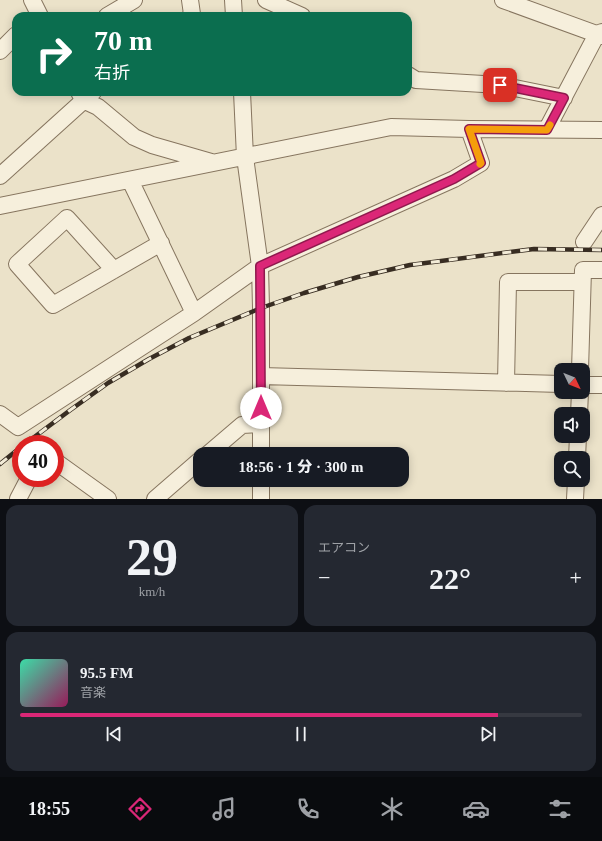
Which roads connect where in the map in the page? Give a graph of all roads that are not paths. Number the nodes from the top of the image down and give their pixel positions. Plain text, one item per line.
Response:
1 (134, 0) edge
2 (233, 0) edge
3 (266, 0) edge
4 (503, 0) edge
5 (114, 12) edge
6 (234, 12) edge
7 (293, 12) edge
8 (600, 34) edge
9 (12, 39) edge
10 (0, 51) edge
11 (412, 78) edge
12 (84, 96) edge
13 (86, 96) edge
14 (242, 96) edge
15 (564, 98) junction
16 (469, 129) junction
17 (547, 130) junction
18 (602, 130) edge
19 (245, 157) junction
20 (214, 163) junction
21 (0, 176) edge
22 (130, 180) junction
23 (0, 206) edge
24 (602, 215) edge
25 (584, 242) dead end
26 (160, 244) junction
27 (260, 266) junction
28 (114, 270) junction
29 (602, 270) edge
30 (582, 282) junction
31 (194, 313) junction
32 (580, 363) edge
33 (261, 376) junction
34 (506, 383) junction
35 (554, 384) edge
36 (590, 385) edge
37 (602, 386) edge
38 (0, 414) edge
39 (261, 424) junction
40 (216, 447) edge
41 (261, 447) edge
42 (193, 466) edge
43 (64, 467) edge
44 (24, 487) edge
45 (261, 487) edge
46 (576, 487) edge
47 (18, 499) edge
48 (108, 499) edge
49 (155, 499) edge
50 (261, 499) edge
51 (575, 499) edge

1 - 5 street
2 - 6 street
3 - 7 street
4 - 8 street
8 - 15 street
9 - 10 street
11 - 15 street
12 - 21 street
13 - 20 street
14 - 19 street
15 - 17 street
16 - 17 street
16 - 19 street
16 - 27 street
17 - 18 street
19 - 20 street
19 - 27 street
20 - 22 street
22 - 23 street
22 - 26 street
24 - 25 street
26 - 28 street
26 - 31 street
27 - 31 street
27 - 33 street
28 - 28 street
29 - 30 street
30 - 32 street
30 - 34 street
31 - 38 street
33 - 34 street
33 - 39 street
34 - 35 street
36 - 37 street
39 - 40 street
39 - 41 street
42 - 49 street
43 - 48 street
44 - 47 street
45 - 50 street
46 - 51 street

